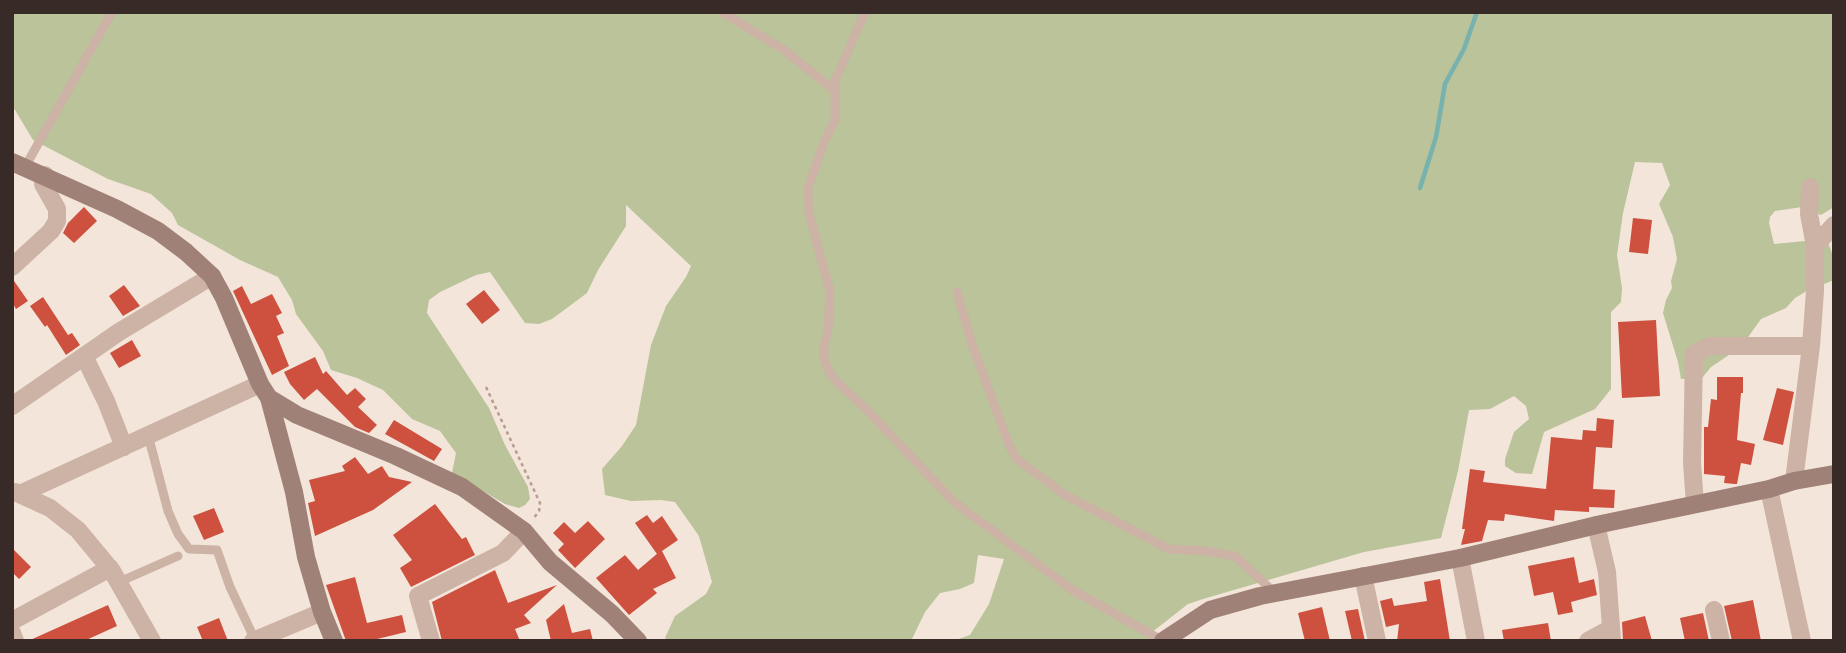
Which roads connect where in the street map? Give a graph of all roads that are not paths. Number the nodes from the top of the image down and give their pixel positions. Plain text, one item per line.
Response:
1 (112, 12) edge
2 (722, 12) edge
3 (865, 12) edge
4 (834, 90) junction
5 (18, 165) edge
6 (45, 176) junction
7 (1810, 187) dead end
8 (1834, 225) edge
9 (1815, 246) junction
10 (12, 267) edge
11 (212, 276) junction
12 (957, 292) dead end
13 (1811, 346) junction
14 (84, 356) junction
15 (264, 391) junction
16 (12, 406) edge
17 (297, 415) junction
18 (276, 426) junction
19 (148, 435) junction
20 (124, 447) junction
21 (1834, 474) edge
22 (1794, 481) junction
23 (1769, 489) junction
24 (16, 492) edge
25 (1695, 504) junction
26 (1596, 525) junction
27 (524, 531) junction
28 (178, 556) dead end
29 (1460, 558) junction
30 (114, 575) junction
31 (1363, 576) junction
32 (1276, 593) junction
33 (1714, 610) dead end
34 (322, 612) junction
35 (16, 614) edge
36 (12, 633) edge
37 (1611, 635) edge
38 (254, 640) edge
39 (16, 641) edge
40 (152, 641) edge
41 (334, 641) edge
42 (431, 641) edge
43 (638, 641) edge
44 (1163, 641) edge
45 (1377, 641) edge
46 (1476, 641) edge
47 (1588, 641) edge
48 (1721, 641) edge
49 (1802, 641) edge

1 - 5 lane
2 - 4 lane
3 - 4 lane
4 - 44 lane
5 - 6 main road
6 - 10 street
6 - 11 main road
7 - 9 street
8 - 9 street
9 - 13 street
11 - 14 street
11 - 15 main road
12 - 32 lane
13 - 22 street
13 - 25 street
14 - 16 street
14 - 20 street
15 - 17 main road
15 - 18 main road
15 - 19 street
17 - 18 main road
17 - 27 main road
18 - 34 main road
19 - 20 street
19 - 38 lane
20 - 24 street
21 - 22 main road
22 - 23 main road
23 - 25 main road
23 - 49 street
24 - 30 street
25 - 26 main road
26 - 29 main road
26 - 37 street
27 - 42 street
27 - 43 main road
28 - 30 lane
29 - 31 main road
29 - 46 street
30 - 35 street
30 - 40 street
31 - 32 main road
31 - 45 street
32 - 44 main road
33 - 48 street
34 - 38 street
34 - 41 main road
36 - 39 street
37 - 47 street

